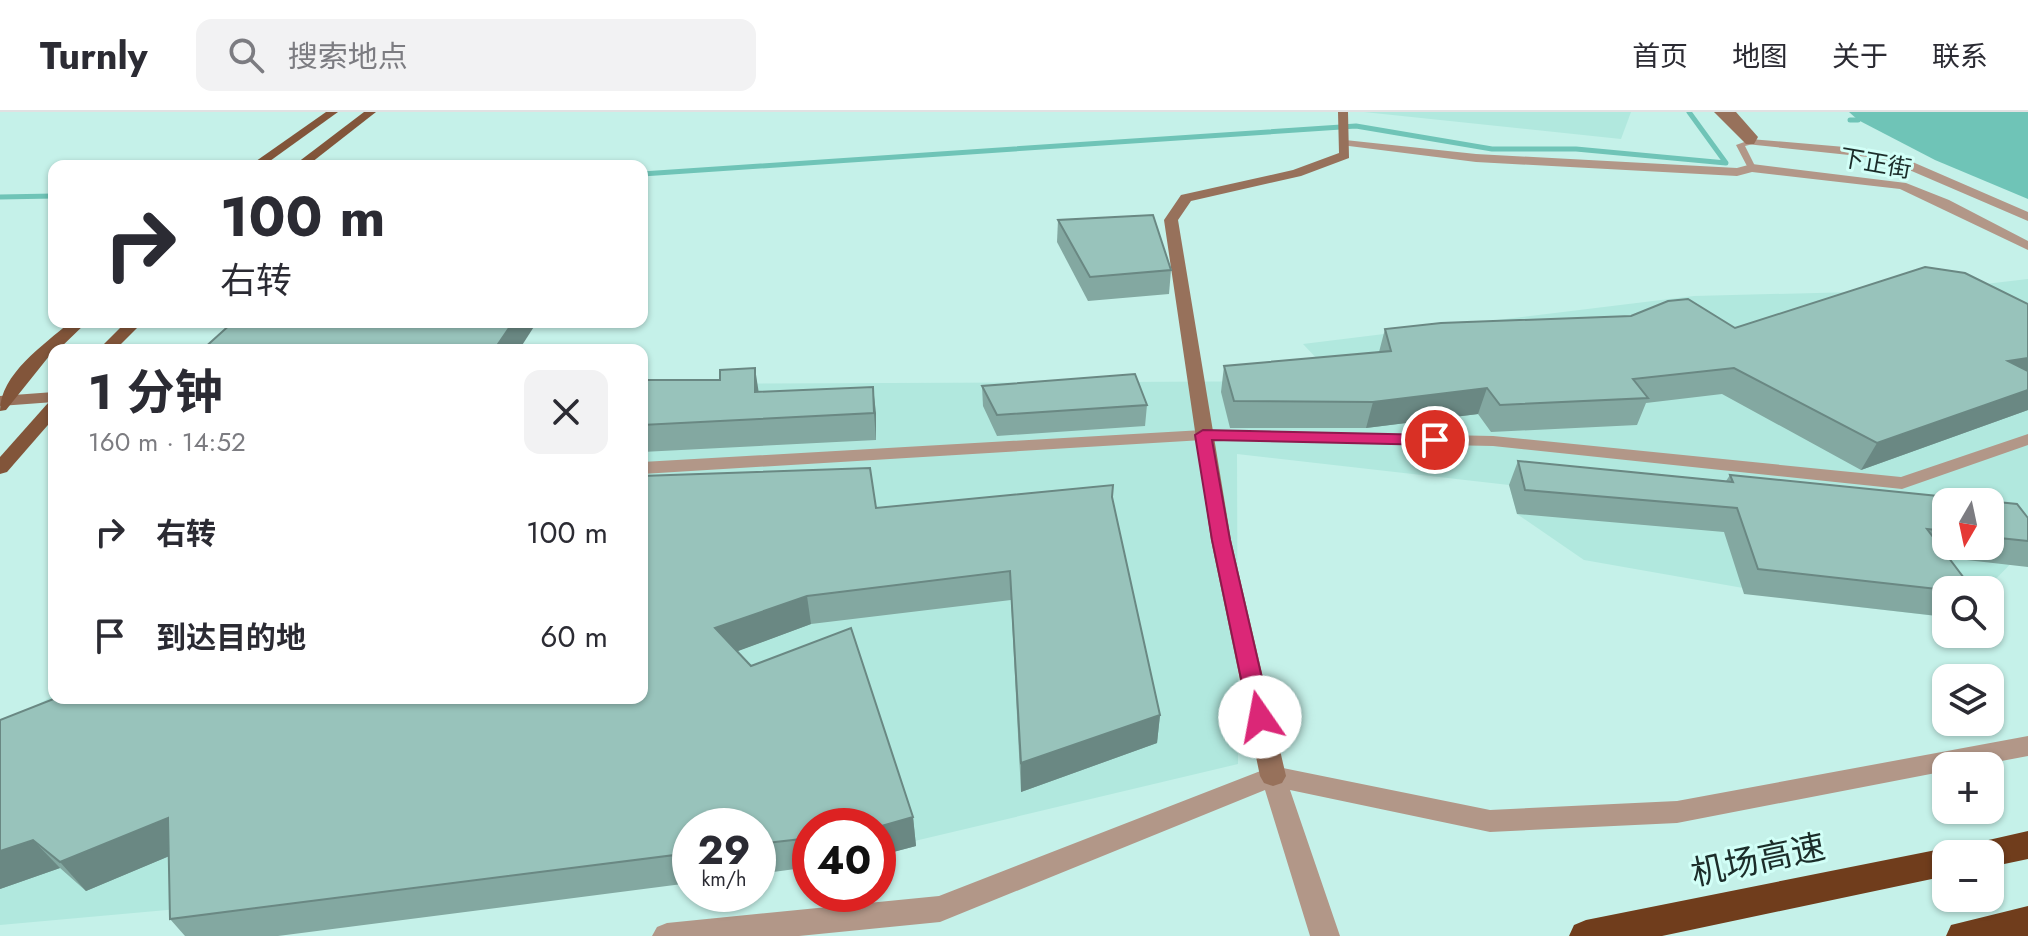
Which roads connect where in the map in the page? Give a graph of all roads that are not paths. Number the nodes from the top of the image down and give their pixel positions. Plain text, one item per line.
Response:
1 (333, 112) edge
2 (371, 112) edge
3 (1719, 112) edge
4 (1730, 112) edge
5 (1344, 127) edge
6 (1750, 142) junction
7 (264, 160) edge
8 (307, 160) edge
9 (1752, 168) junction
10 (2028, 217) edge
11 (2028, 246) edge
12 (72, 328) edge
13 (129, 328) edge
14 (55, 344) edge
15 (112, 344) edge
16 (48, 350) edge
17 (48, 398) edge
18 (1, 403) edge
19 (48, 414) edge
20 (1203, 435) junction
21 (2028, 439) edge
22 (0, 468) edge
23 (648, 468) edge
24 (2028, 746) edge
25 (1273, 776) junction
26 (2028, 845) edge
27 (2004, 850) edge
28 (1932, 865) edge
29 (2028, 922) edge
30 (667, 936) edge
31 (1325, 936) edge
32 (1586, 936) edge
33 (1963, 936) edge

1 - 7 main road
2 - 8 main road
3 - 6 street
4 - 6 street
5 - 9 street, 下正街
5 - 20 street
6 - 9 lane
6 - 10 street
9 - 11 street, 下正街
12 - 14 main road
13 - 15 main road
16 - 18 main road
17 - 18 street
19 - 22 main road
20 - 21 street
20 - 23 street
20 - 25 street
24 - 25 street
25 - 30 street
25 - 31 street
26 - 27 highway
28 - 32 highway, 机场高速
29 - 33 highway

